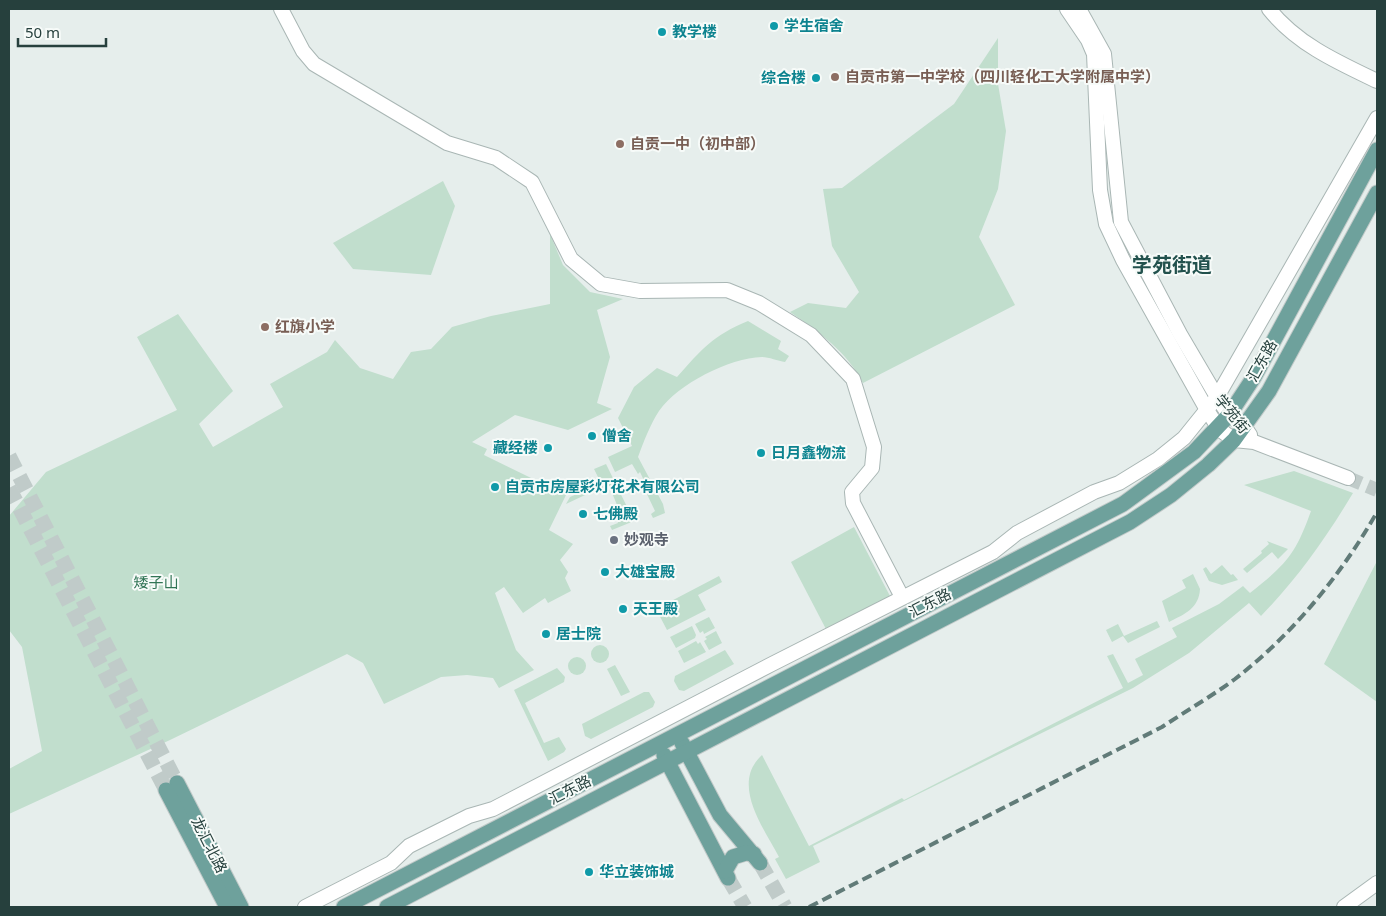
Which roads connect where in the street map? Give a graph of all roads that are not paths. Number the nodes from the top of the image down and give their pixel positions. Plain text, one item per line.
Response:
1 (281, 9) edge
2 (1067, 9) edge
3 (1079, 9) edge
4 (1269, 9) edge
5 (1377, 81) edge
6 (1377, 118) edge
7 (1377, 150) edge
8 (1377, 193) edge
9 (1217, 397) junction
10 (1207, 410) junction
11 (1229, 415) junction
12 (1244, 426) junction
13 (1219, 429) junction
14 (1234, 440) junction
15 (1254, 442) junction
16 (1348, 478) tunnel mouth
17 (902, 597) junction
18 (677, 735) junction
19 (658, 744) junction
20 (687, 752) junction
21 (668, 762) junction
22 (1377, 883) edge
23 (227, 907) edge
24 (240, 907) edge
25 (305, 907) edge
26 (344, 907) edge
27 (387, 907) edge
28 (1344, 907) edge

1 - 17 street
2 - 10 street, 学苑街
3 - 9 street, 学苑街
4 - 5 street
6 - 9 street
7 - 11 main road, 汇东路
8 - 12 main road, 汇东路
9 - 10 street
9 - 11 street, 学苑街
10 - 13 street, 学苑街
10 - 17 street
11 - 12 street, 学苑街
11 - 13 main road, 汇东路
12 - 14 main road, 汇东路
12 - 15 street, 学苑街
13 - 14 street, 学苑街
13 - 18 main road, 汇东路
14 - 15 street, 学苑街
14 - 20 main road, 汇东路
15 - 16 street
17 - 25 street
18 - 19 main road, 汇东路
18 - 20 main road
19 - 21 main road
19 - 26 main road, 汇东路
20 - 21 main road, 汇东路
20 - 21 main road
21 - 27 main road, 汇东路
22 - 28 street
23 - 24 main road, 龙汇北路

